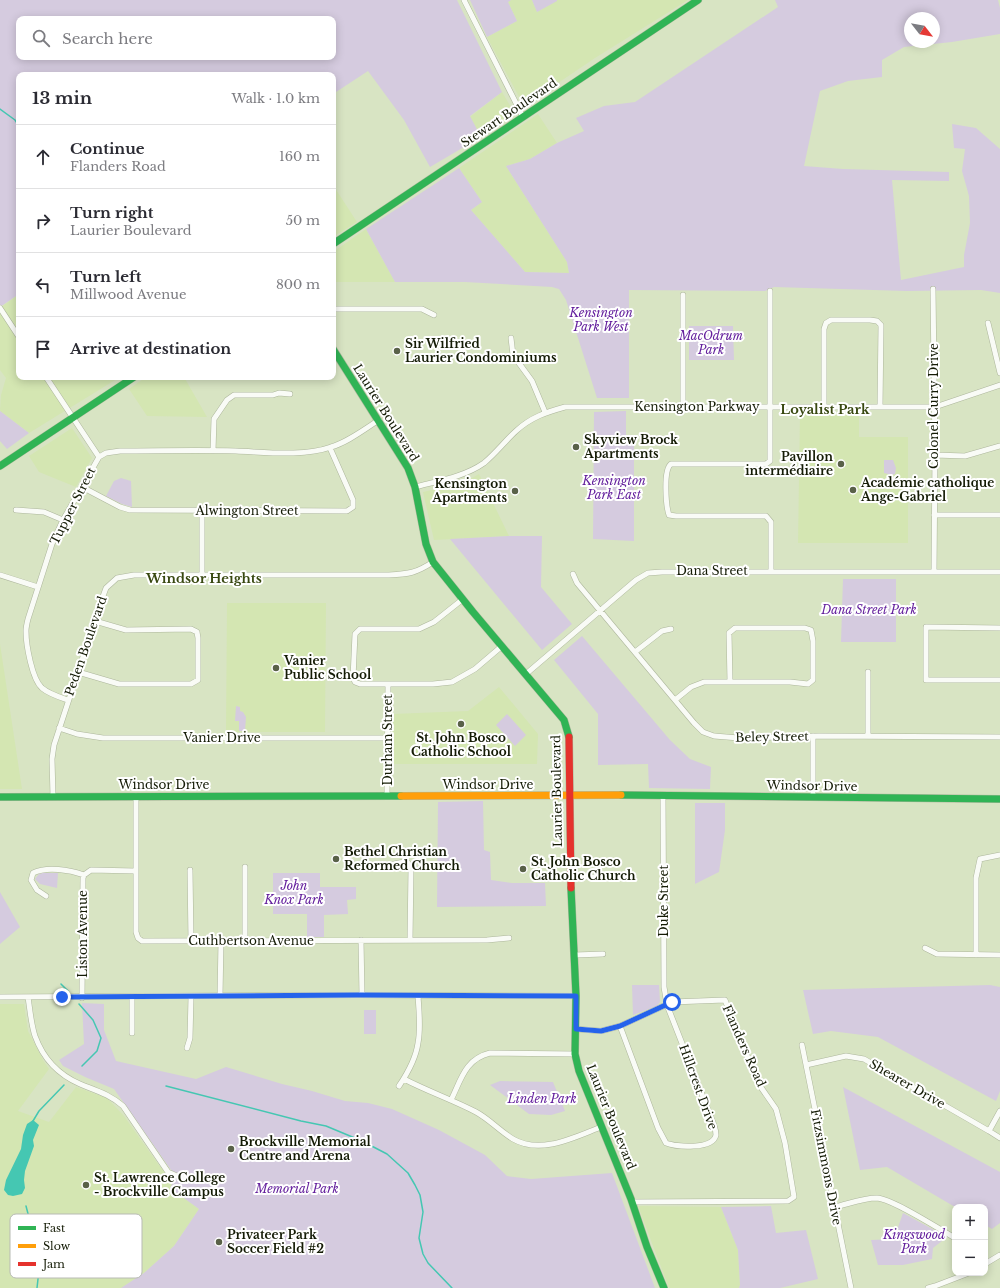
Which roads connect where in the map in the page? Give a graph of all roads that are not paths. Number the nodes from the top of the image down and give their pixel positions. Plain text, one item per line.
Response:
1 (464, 0) edge
2 (698, 0) edge
3 (523, 117) junction
4 (336, 242) edge
5 (934, 289) dead end
6 (770, 291) dead end
7 (683, 295) dead end
8 (0, 308) edge
9 (336, 309) edge
10 (434, 315) dead end
11 (988, 323) dead end
12 (16, 332) edge
13 (511, 338) dead end
14 (336, 354) edge
15 (1000, 373) edge
16 (48, 380) edge
17 (130, 380) edge
18 (1000, 385) edge
19 (290, 394) dead end
20 (682, 407) junction
21 (770, 407) junction
22 (824, 407) junction
23 (880, 407) junction
24 (934, 407) junction
25 (545, 412) junction
26 (73, 418) junction
27 (379, 420) junction
28 (1000, 446) edge
29 (330, 448) junction
30 (213, 451) junction
31 (935, 455) junction
32 (99, 457) junction
33 (0, 466) edge
34 (82, 487) junction
35 (415, 487) junction
36 (16, 510) dead end
37 (202, 511) junction
38 (934, 515) junction
39 (1000, 515) edge
40 (63, 520) junction
41 (433, 562) junction
42 (771, 571) junction
43 (934, 572) junction
44 (1000, 572) edge
45 (573, 574) dead end
46 (0, 575) edge
47 (202, 575) junction
48 (38, 587) junction
49 (463, 599) junction
50 (600, 611) junction
51 (95, 621) junction
52 (1000, 628) edge
53 (670, 629) dead end
54 (502, 646) junction
55 (635, 652) junction
56 (78, 672) junction
57 (868, 672) dead end
58 (526, 674) junction
59 (1000, 680) edge
60 (730, 682) junction
61 (388, 684) junction
62 (68, 700) junction
63 (675, 700) junction
64 (59, 728) junction
65 (813, 736) junction
66 (868, 736) junction
67 (1000, 737) edge
68 (387, 738) junction
69 (569, 795) junction
70 (53, 796) junction
71 (136, 796) junction
72 (387, 796) junction
73 (663, 796) junction
74 (0, 797) edge
75 (813, 797) junction
76 (1000, 800) edge
77 (1000, 855) edge
78 (384, 866) dead end
79 (245, 867) dead end
80 (190, 870) dead end
81 (135, 871) junction
82 (84, 875) junction
83 (571, 877) junction
84 (602, 877) dead end
85 (46, 896) dead end
86 (509, 938) dead end
87 (245, 940) junction
88 (361, 940) junction
89 (410, 940) junction
90 (191, 941) junction
91 (221, 941) junction
92 (925, 948) dead end
93 (603, 954) dead end
94 (575, 955) junction
95 (976, 955) junction
96 (1000, 955) edge
97 (362, 995) junction
98 (220, 996) junction
99 (418, 996) junction
100 (576, 996) junction
101 (0, 997) edge
102 (28, 997) junction
103 (191, 997) junction
104 (82, 998) junction
105 (132, 998) junction
106 (667, 1005) junction
107 (620, 1026) junction
108 (576, 1029) junction
109 (132, 1033) dead end
110 (802, 1045) dead end
111 (187, 1048) dead end
112 (575, 1054) junction
113 (806, 1065) junction
114 (404, 1079) junction
115 (399, 1086) dead end
116 (451, 1100) junction
117 (1000, 1111) edge
118 (601, 1127) junction
119 (989, 1131) junction
120 (1000, 1138) edge
121 (201, 1181) dead end
122 (633, 1202) junction
123 (835, 1207) junction
124 (952, 1236) edge
125 (1000, 1256) edge
126 (988, 1262) edge
127 (961, 1276) edge
128 (664, 1288) edge
129 (851, 1288) edge
130 (928, 1288) edge

1 - 3 street
2 - 3 street, Stewart Boulevard
3 - 4 street, Stewart Boulevard
5 - 24 street, Colonel Curry Drive
6 - 21 street
7 - 20 street
8 - 12 street
9 - 10 street
11 - 15 street
13 - 25 street
14 - 27 street, Laurier Boulevard
16 - 26 street
17 - 26 street
18 - 24 street, Kensington Parkway
19 - 30 street
20 - 21 street, Kensington Parkway
20 - 25 street, Kensington Parkway
21 - 22 street, Kensington Parkway
21 - 42 street
22 - 23 street, Kensington Parkway
22 - 23 street
23 - 24 street, Kensington Parkway
24 - 31 street, Colonel Curry Drive
25 - 35 street, Kensington Parkway
26 - 32 street
26 - 33 street
27 - 29 street, Tupper Street
27 - 35 street, Laurier Boulevard
28 - 31 street
29 - 30 street, Tupper Street
29 - 37 street, Alwington Street
30 - 32 street, Tupper Street
31 - 38 street, Colonel Curry Drive
32 - 34 street, Tupper Street
34 - 37 street, Alwington Street
34 - 40 street, Tupper Street
35 - 41 street, Laurier Boulevard
36 - 40 street
37 - 47 street
38 - 39 street
38 - 43 street, Colonel Curry Drive
40 - 48 street, Tupper Street
41 - 47 street, Peden Boulevard
41 - 49 street, Laurier Boulevard
42 - 43 street, Dana Street
42 - 50 street, Dana Street
43 - 44 street
45 - 50 street, Beley Street
46 - 48 street
47 - 51 street, Peden Boulevard
48 - 62 street, Tupper Street
49 - 54 street, Laurier Boulevard
49 - 61 street
50 - 55 street, Beley Street
50 - 58 street, Dana Street
51 - 56 street, Peden Boulevard
51 - 56 street
52 - 59 street
53 - 55 street
54 - 58 street, Laurier Boulevard
54 - 61 street
55 - 63 street, Beley Street
56 - 62 street, Peden Boulevard
57 - 66 street
58 - 69 street, Laurier Boulevard
60 - 60 street
60 - 63 street
61 - 68 street, Durham Street
62 - 64 street, Peden Boulevard
63 - 65 street, Beley Street
64 - 68 street, Vanier Drive
64 - 70 street, Peden Boulevard
65 - 66 street, Beley Street
65 - 75 street
66 - 67 street, Beley Street
68 - 72 street, Durham Street
69 - 72 street, Windsor Drive
69 - 73 street, Windsor Drive
69 - 83 street, Laurier Boulevard
70 - 71 street, Windsor Drive
70 - 74 street, Windsor Drive
71 - 72 street, Windsor Drive
71 - 81 street, Cuthbertson Avenue
73 - 75 street, Windsor Drive
73 - 106 street, Duke Street
75 - 76 street, Windsor Drive
77 - 95 street
78 - 89 street
79 - 87 street
80 - 90 street
81 - 82 street, Liston Avenue
81 - 90 street, Cuthbertson Avenue
82 - 85 street
82 - 104 street, Liston Avenue
83 - 84 street
83 - 94 street, Laurier Boulevard
86 - 89 street, Cuthbertson Avenue
87 - 88 street, Cuthbertson Avenue
87 - 91 street, Cuthbertson Avenue
88 - 89 street, Cuthbertson Avenue
88 - 97 street
90 - 91 street, Cuthbertson Avenue
91 - 98 street
92 - 95 street
93 - 94 street
94 - 100 street, Laurier Boulevard
95 - 96 street
97 - 98 street
97 - 99 street
98 - 103 street
99 - 100 street
99 - 114 street
100 - 108 street, Laurier Boulevard
101 - 102 street
102 - 104 street
102 - 121 street
103 - 105 street
103 - 111 street
104 - 105 street
105 - 109 street
106 - 107 street, Flanders Road
106 - 107 street, Hillcrest Drive
106 - 122 street, Flanders Road
107 - 108 street, Flanders Road
108 - 112 street, Laurier Boulevard
110 - 113 street, Fitzsimmons Drive
112 - 116 street
112 - 118 street, Laurier Boulevard
113 - 119 street, Shearer Drive
113 - 123 street, Fitzsimmons Drive
114 - 115 street
114 - 116 street
116 - 118 street
117 - 119 street
118 - 122 street, Laurier Boulevard
119 - 120 street, Shearer Drive
122 - 128 street, Laurier Boulevard
123 - 124 street
123 - 129 street, Fitzsimmons Drive
125 - 126 street
127 - 130 street

